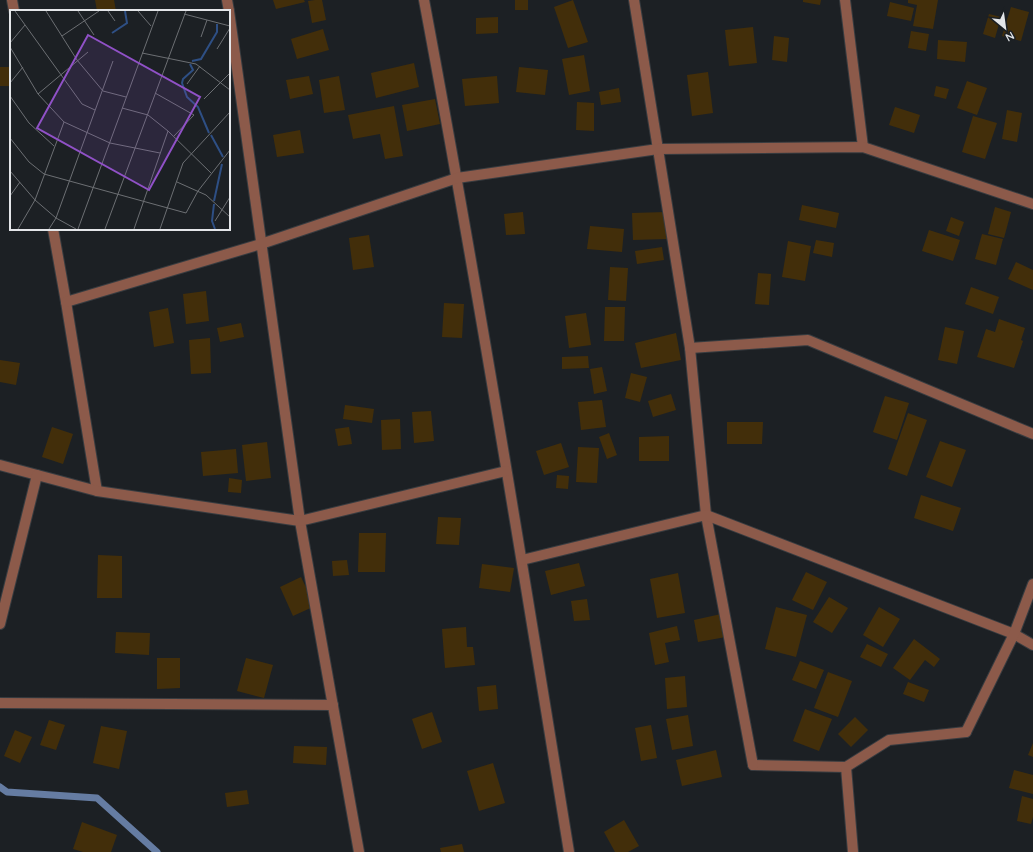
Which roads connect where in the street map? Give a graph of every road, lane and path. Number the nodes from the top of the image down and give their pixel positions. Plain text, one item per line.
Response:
1 (12, 0) edge
2 (227, 0) edge
3 (424, 0) edge
4 (634, 0) edge
5 (844, 0) edge
6 (14, 10) edge
7 (229, 10) edge
8 (230, 18) edge
9 (863, 147) junction
10 (658, 149) junction
11 (457, 178) junction
12 (1033, 204) edge
13 (53, 230) edge
14 (261, 244) junction
15 (66, 302) junction
16 (690, 348) junction
17 (1033, 434) edge
18 (0, 465) edge
19 (506, 471) junction
20 (37, 475) junction
21 (97, 491) junction
22 (706, 515) junction
23 (300, 521) junction
24 (522, 560) junction
25 (1033, 584) edge
26 (0, 624) edge
27 (1014, 634) junction
28 (1033, 645) edge
29 (0, 703) edge
30 (333, 705) junction
31 (846, 767) junction
32 (359, 852) edge
33 (569, 852) edge
34 (853, 852) edge

1 - 6 street
2 - 7 street
3 - 11 street
4 - 10 street
5 - 9 street
8 - 14 street
9 - 10 street
9 - 12 street
10 - 11 street
10 - 16 street
11 - 14 street
11 - 19 street
13 - 15 street
14 - 15 street
14 - 23 street
15 - 21 street
16 - 17 street
16 - 22 street
18 - 20 street
19 - 23 street
19 - 24 street
20 - 21 street
20 - 26 street
21 - 23 street
22 - 24 street
22 - 27 street
22 - 31 street
23 - 30 street
24 - 33 street
25 - 27 street
27 - 28 street
27 - 31 street
29 - 30 street
30 - 32 street
31 - 34 street

